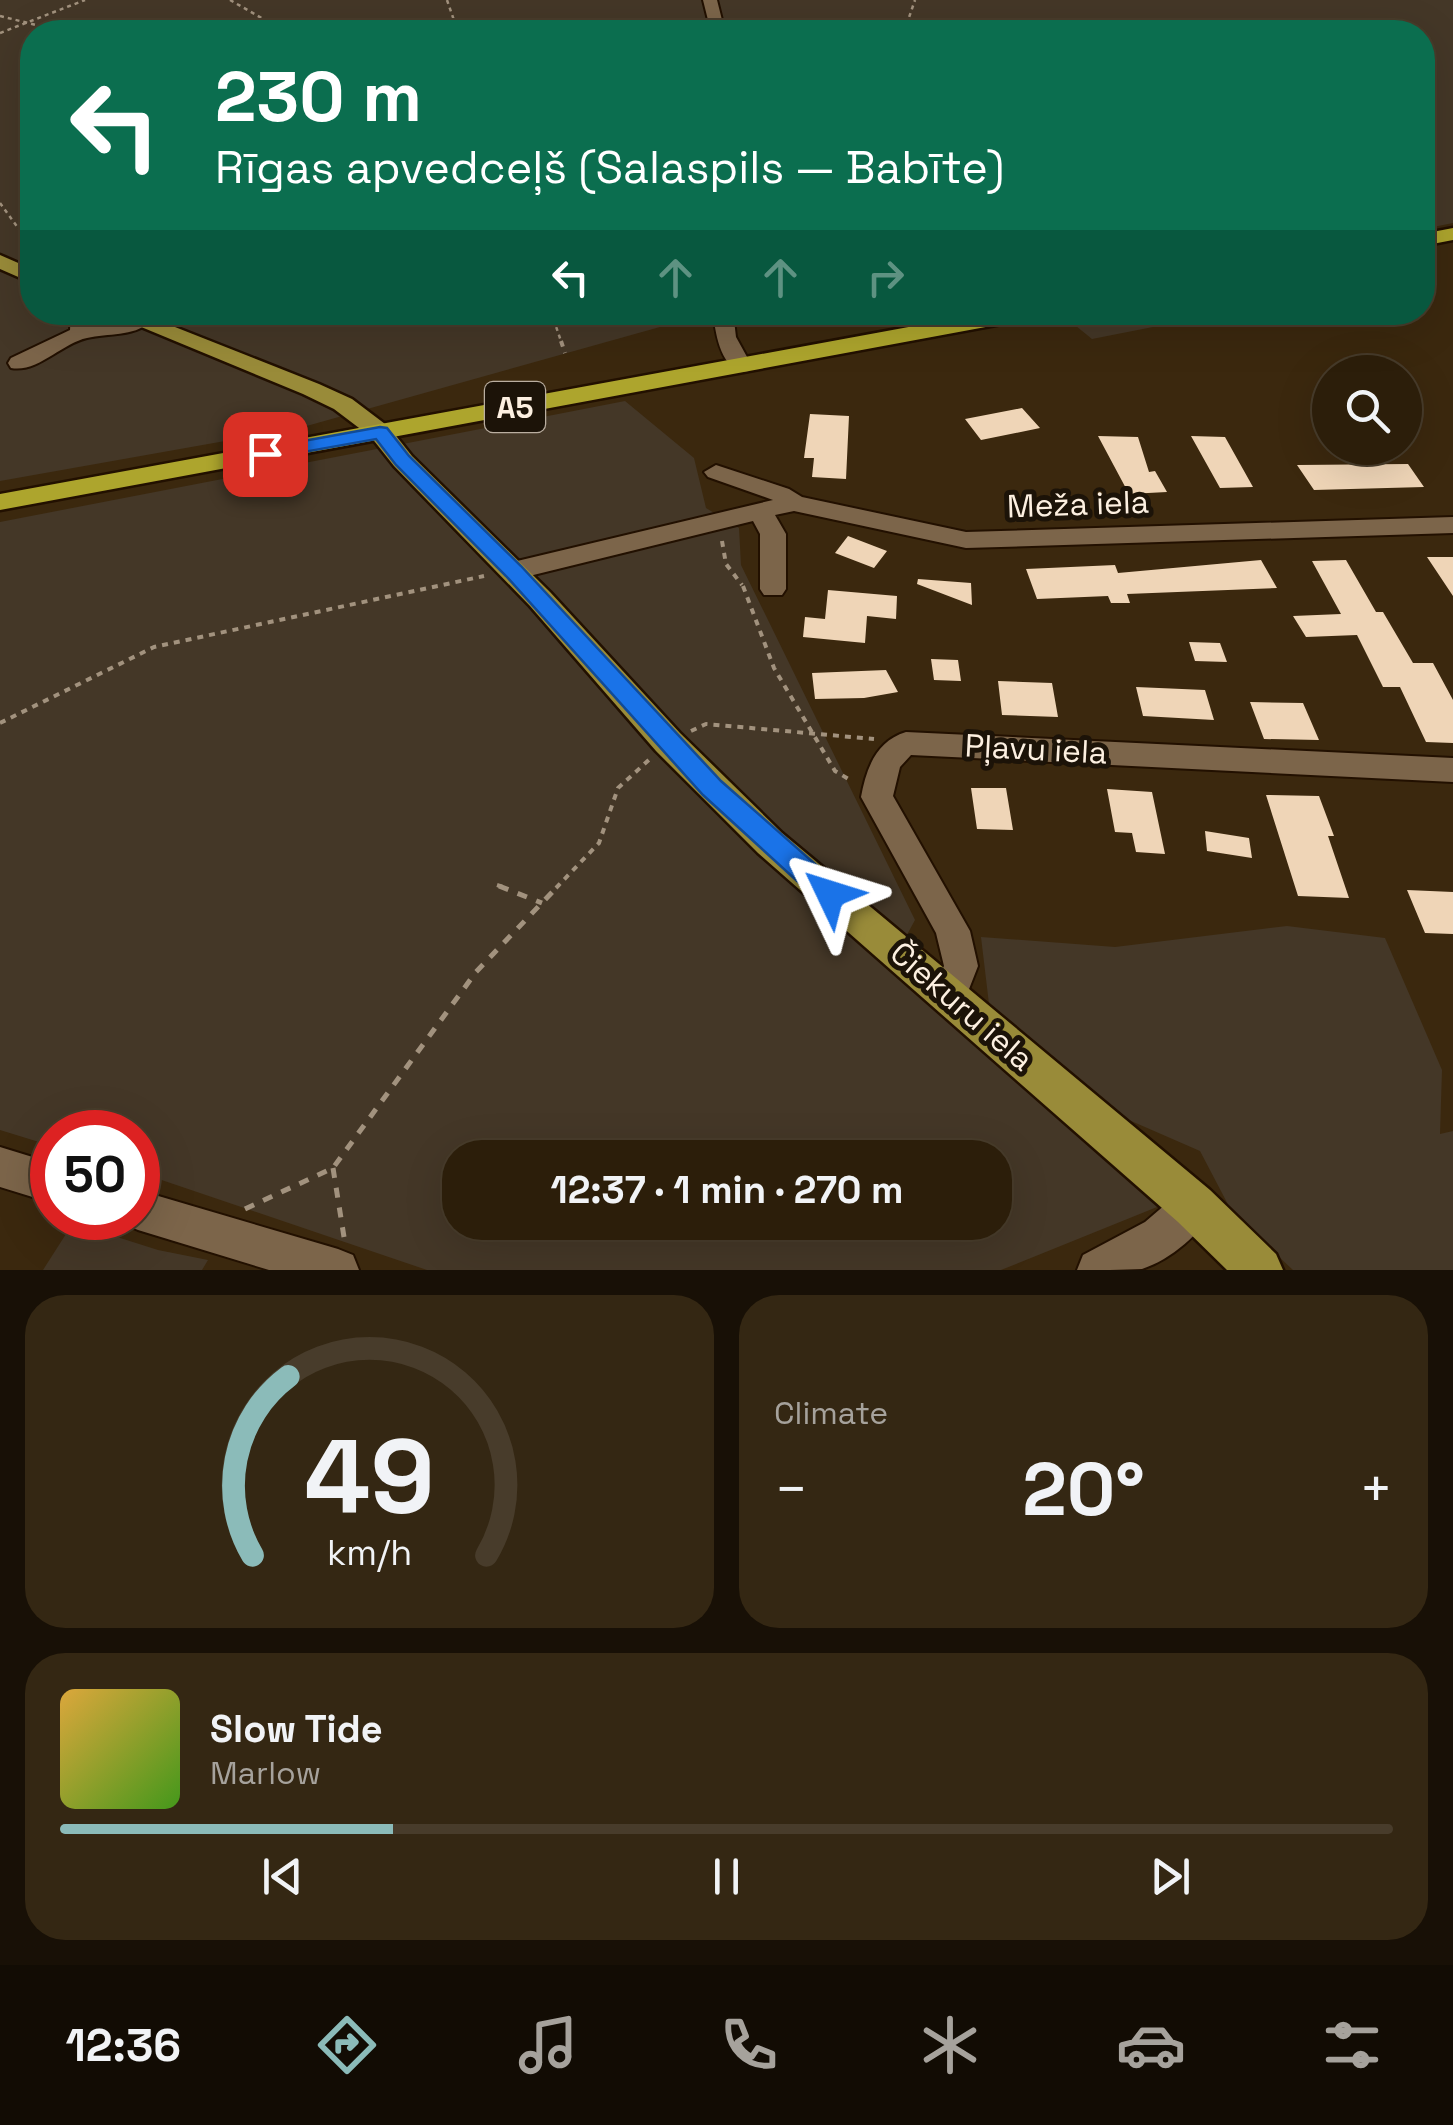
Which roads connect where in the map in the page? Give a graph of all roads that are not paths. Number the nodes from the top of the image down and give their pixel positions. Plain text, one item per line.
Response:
1 (78, 325) edge
2 (91, 325) edge
3 (129, 325) edge
4 (148, 325) edge
5 (725, 325) edge
6 (960, 325) edge
7 (19, 364) dead end
8 (741, 366) junction
9 (380, 432) junction
10 (716, 472) dead end
11 (0, 502) edge
12 (794, 503) junction
13 (760, 510) junction
14 (1453, 525) edge
15 (513, 571) junction
16 (773, 589) road end
17 (1453, 770) edge
18 (950, 996) junction
19 (0, 1166) edge
20 (30, 1176) edge
21 (1194, 1206) junction
22 (160, 1217) edge
23 (342, 1262) edge
24 (1098, 1270) edge
25 (1260, 1270) edge

1 - 7 street
2 - 3 street
4 - 9 main road, Čiekuru iela
5 - 8 street
6 - 8 highway, A5
8 - 9 highway, A5
9 - 11 highway, A5
9 - 15 main road, Čiekuru iela
10 - 12 street, Meža iela
12 - 13 street
12 - 14 street, Meža iela
13 - 15 street
13 - 16 street
15 - 18 main road, Čiekuru iela
17 - 18 street, Pļavu iela
18 - 21 main road, Čiekuru iela
19 - 20 street
21 - 24 street
21 - 25 main road, Čiekuru iela
22 - 23 street

